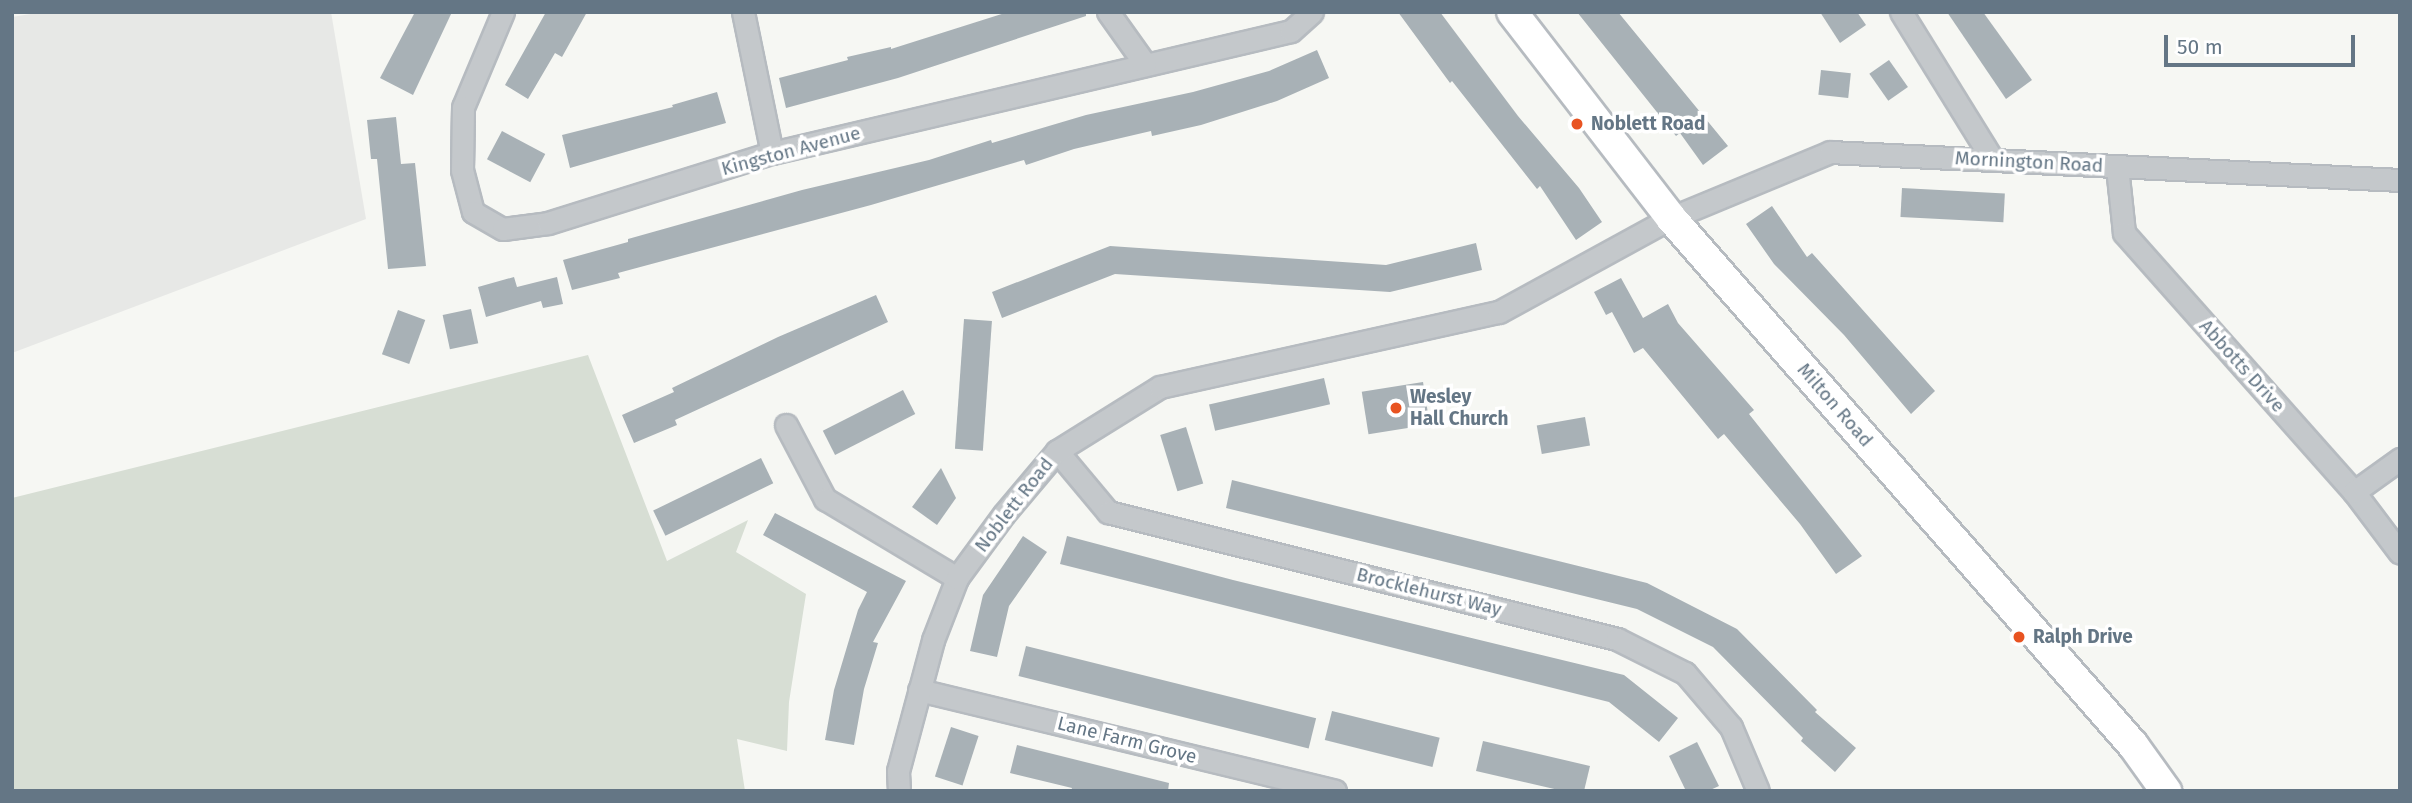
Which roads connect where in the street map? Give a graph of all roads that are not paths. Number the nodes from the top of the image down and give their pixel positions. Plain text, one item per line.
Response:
1 (503, 12) edge
2 (743, 12) edge
3 (1108, 12) edge
4 (1312, 12) edge
5 (1512, 12) edge
6 (1901, 12) edge
7 (1145, 64) junction
8 (772, 153) junction
9 (1992, 159) junction
10 (2117, 167) junction
11 (2400, 180) edge
12 (1671, 218) junction
13 (786, 425) dead end
14 (1057, 451) junction
15 (2400, 459) edge
16 (2354, 492) junction
17 (2400, 553) edge
18 (957, 578) junction
19 (919, 690) junction
20 (899, 791) edge
21 (1335, 791) edge
22 (1758, 791) edge
23 (2166, 791) edge

1 - 8 street, Kingston Avenue
2 - 8 street
3 - 7 street
4 - 7 street, Kingston Avenue
5 - 12 street, Milton Road
6 - 9 street
7 - 8 street, Kingston Avenue
9 - 10 street, Mornington Road
9 - 12 street, Mornington Road
10 - 11 street, Mornington Road
10 - 16 street, Abbotts Drive
12 - 14 street, Noblett Road
12 - 23 street, Milton Road
13 - 18 street
14 - 18 street, Noblett Road
14 - 22 street, Brocklehurst Way
15 - 16 street
16 - 17 street, Abbotts Drive
18 - 19 street, Noblett Road
19 - 20 street, Noblett Road
19 - 21 street, Lane Farm Grove

